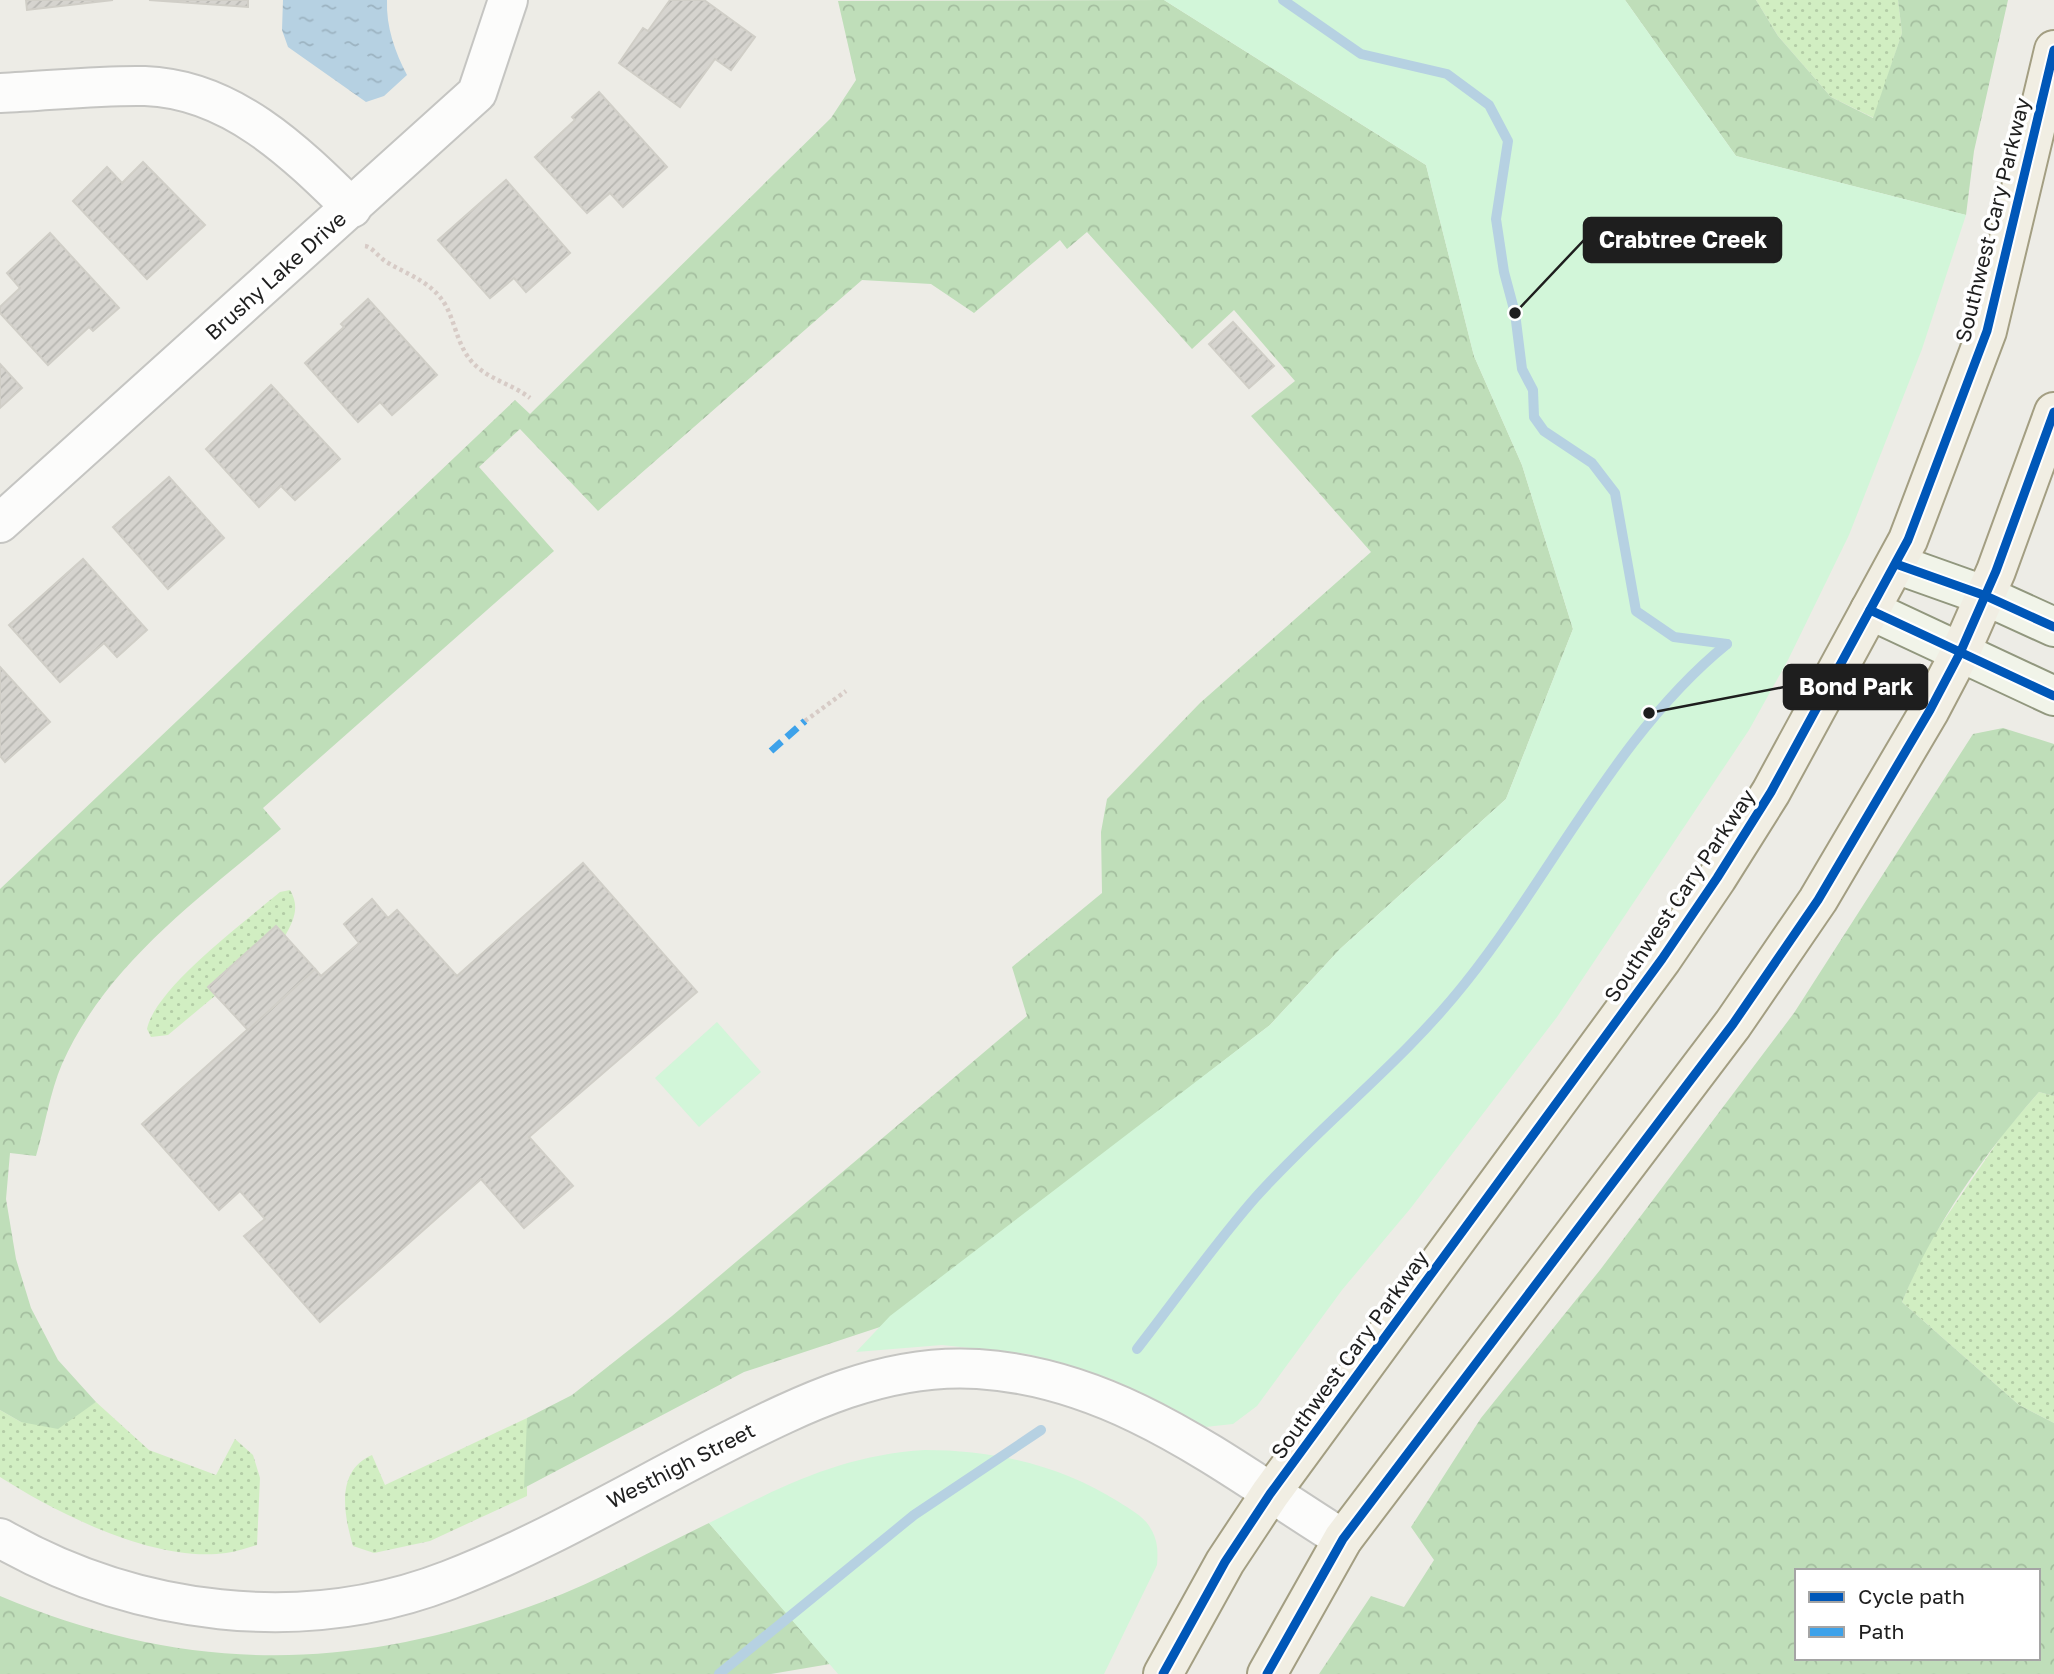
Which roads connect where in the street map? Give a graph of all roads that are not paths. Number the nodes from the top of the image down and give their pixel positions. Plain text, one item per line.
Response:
1 (508, 0) edge
2 (2054, 50) edge
3 (0, 93) edge
4 (352, 208) junction
5 (2054, 412) edge
6 (0, 523) edge
7 (1896, 564) junction
8 (1986, 596) junction
9 (1870, 610) junction
10 (2054, 627) edge
11 (1960, 653) junction
12 (2054, 696) edge
13 (1270, 1494) junction
14 (0, 1538) edge
15 (1343, 1539) junction
16 (1163, 1674) edge
17 (1267, 1674) edge

1 - 4 street, Brushy Lake Drive
2 - 7 main road, Southwest Cary Parkway
3 - 4 street
4 - 6 street, Brushy Lake Drive
5 - 8 main road
7 - 8 street
7 - 9 main road, Southwest Cary Parkway
8 - 10 street
8 - 11 main road
9 - 11 street
9 - 13 main road, Southwest Cary Parkway
11 - 12 street
11 - 15 main road
13 - 14 street, Westhigh Street
13 - 15 street, Westhigh Street
13 - 16 main road, Southwest Cary Parkway
15 - 17 main road

